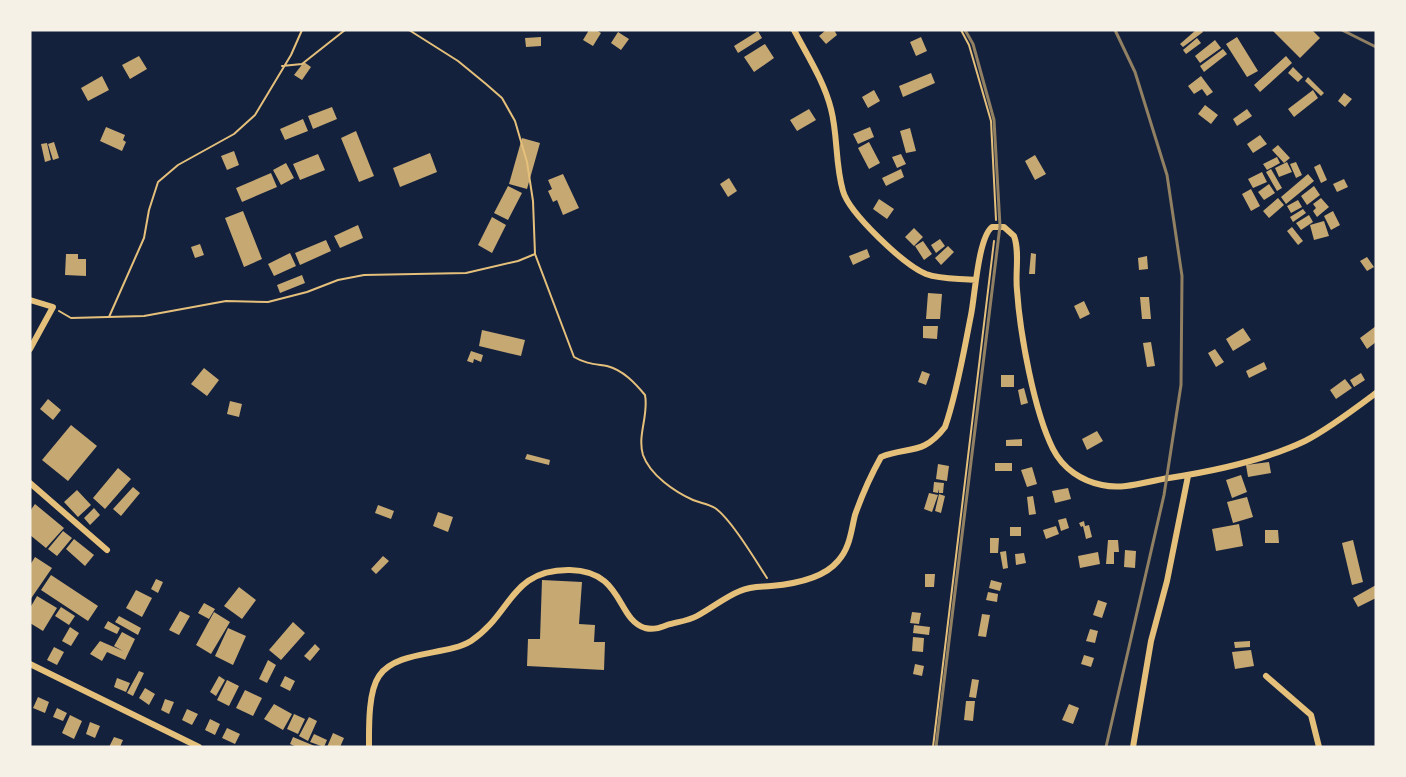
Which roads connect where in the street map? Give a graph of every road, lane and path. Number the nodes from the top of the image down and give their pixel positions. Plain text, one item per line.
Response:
1 (302, 30) edge
2 (345, 30) edge
3 (409, 30) edge
4 (794, 30) edge
5 (961, 30) edge
6 (282, 66) junction
7 (996, 226) junction
8 (535, 254) junction
9 (976, 280) junction
10 (30, 300) edge
11 (53, 307) junction
12 (109, 317) junction
13 (30, 349) edge
14 (1376, 393) edge
15 (1188, 476) junction
16 (30, 483) edge
17 (107, 550) dead end
18 (772, 586) junction
19 (30, 664) edge
20 (1266, 676) dead end
21 (199, 747) edge
22 (369, 747) edge
23 (933, 747) edge
24 (1133, 747) edge
25 (1319, 747) edge

1 - 6 path
2 - 6 path
3 - 8 path
4 - 9 street
5 - 7 path
6 - 12 path
7 - 9 street
7 - 15 street
7 - 23 path
8 - 12 path
8 - 18 path
9 - 18 street
10 - 11 street
11 - 12 path
11 - 13 street
14 - 15 street
15 - 24 street
16 - 17 street
18 - 22 street
19 - 21 street
20 - 25 street

